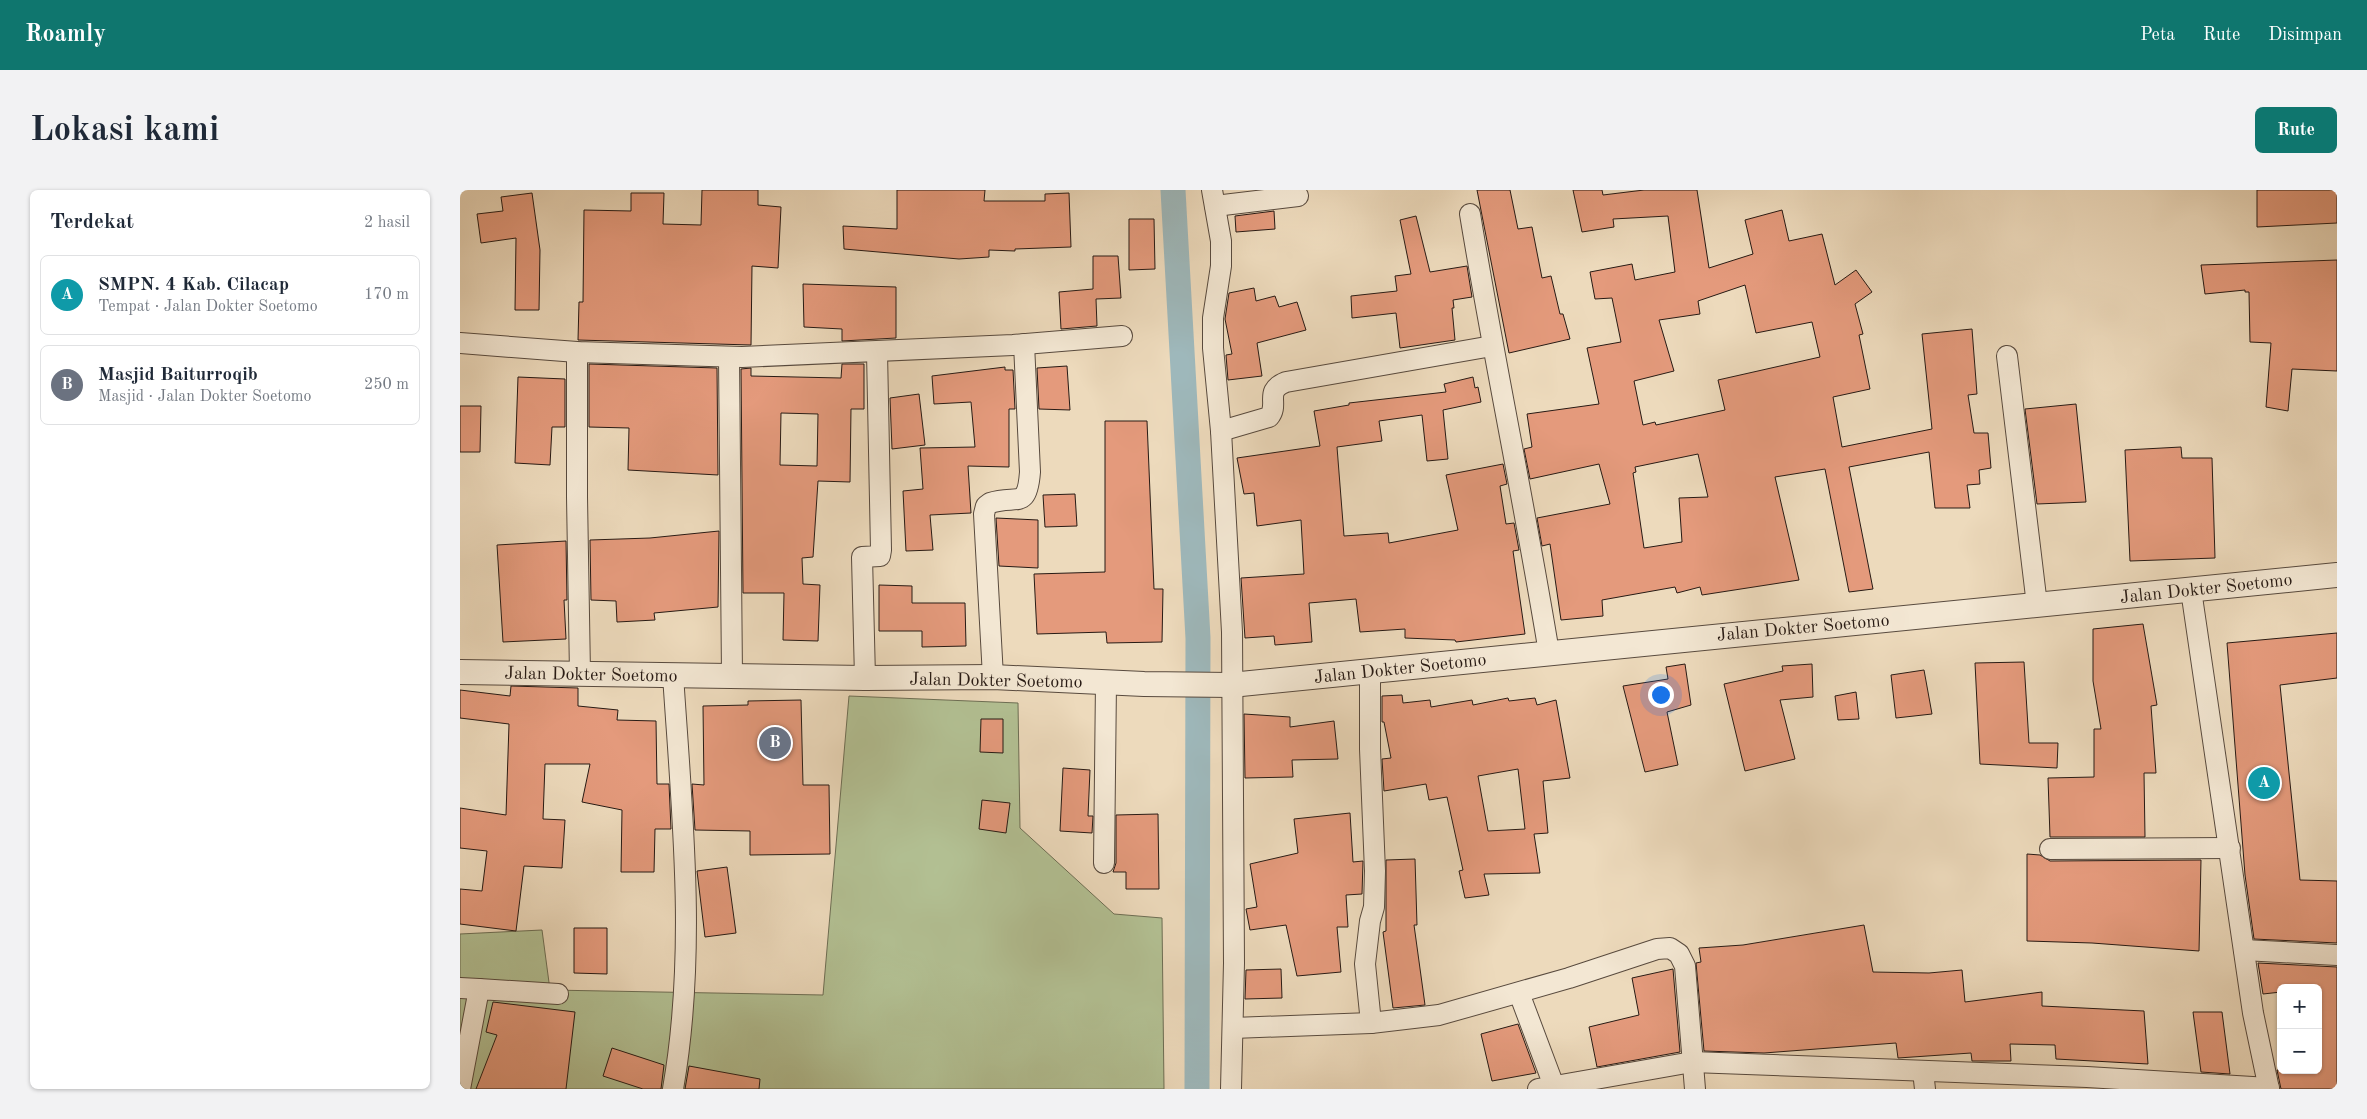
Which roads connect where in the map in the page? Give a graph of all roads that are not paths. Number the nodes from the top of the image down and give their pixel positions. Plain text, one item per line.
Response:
1 (1298, 196) dead end
2 (1214, 198) edge
3 (1470, 214) dead end
4 (1122, 336) dead end
5 (460, 343) edge
6 (1024, 344) junction
7 (1492, 346) junction
8 (577, 352) junction
9 (876, 352) junction
10 (2007, 356) dead end
11 (728, 357) junction
12 (1221, 431) junction
13 (2337, 575) edge
14 (2191, 590) junction
15 (2037, 605) junction
16 (1549, 653) junction
17 (1370, 671) junction
18 (460, 672) edge
19 (580, 674) junction
20 (673, 675) junction
21 (732, 675) junction
22 (993, 677) junction
23 (865, 678) junction
24 (1106, 682) junction
25 (1231, 685) junction
26 (2230, 848) junction
27 (2050, 849) dead end
28 (1104, 863) dead end
29 (2244, 950) junction
30 (2337, 955) edge
31 (469, 988) edge
32 (1519, 993) junction
33 (558, 994) dead end
34 (1371, 1023) junction
35 (1233, 1028) junction
36 (1692, 1062) junction
37 (1924, 1080) edge
38 (1546, 1087) edge
39 (2269, 1088) edge
40 (460, 1089) edge
41 (673, 1089) edge
42 (1231, 1089) edge
43 (1695, 1089) edge

1 - 2 street
2 - 12 street
3 - 7 street
4 - 6 street
5 - 8 street
6 - 9 street
6 - 22 street
7 - 12 street
7 - 16 street
8 - 11 street
8 - 19 street
9 - 11 street
9 - 23 street
10 - 15 street
11 - 21 street
12 - 25 street
13 - 14 street, Jalan Dokter Soetomo
14 - 15 street, Jalan Dokter Soetomo
14 - 26 street
15 - 16 street, Jalan Dokter Soetomo
16 - 17 street, Jalan Dokter Soetomo
17 - 25 street, Jalan Dokter Soetomo
17 - 34 street
18 - 19 street, Jalan Dokter Soetomo
19 - 20 street, Jalan Dokter Soetomo
20 - 21 street, Jalan Dokter Soetomo
20 - 41 street
21 - 23 street, Jalan Dokter Soetomo
22 - 23 street, Jalan Dokter Soetomo
22 - 24 street, Jalan Dokter Soetomo
24 - 25 street, Jalan Dokter Soetomo
24 - 28 street
25 - 35 street
26 - 27 street
26 - 29 street
29 - 30 street
29 - 39 street
31 - 33 street
31 - 40 street
32 - 34 street
32 - 36 street
32 - 38 street
34 - 35 street
35 - 42 street
36 - 37 street
36 - 38 street
36 - 43 street
37 - 39 street

